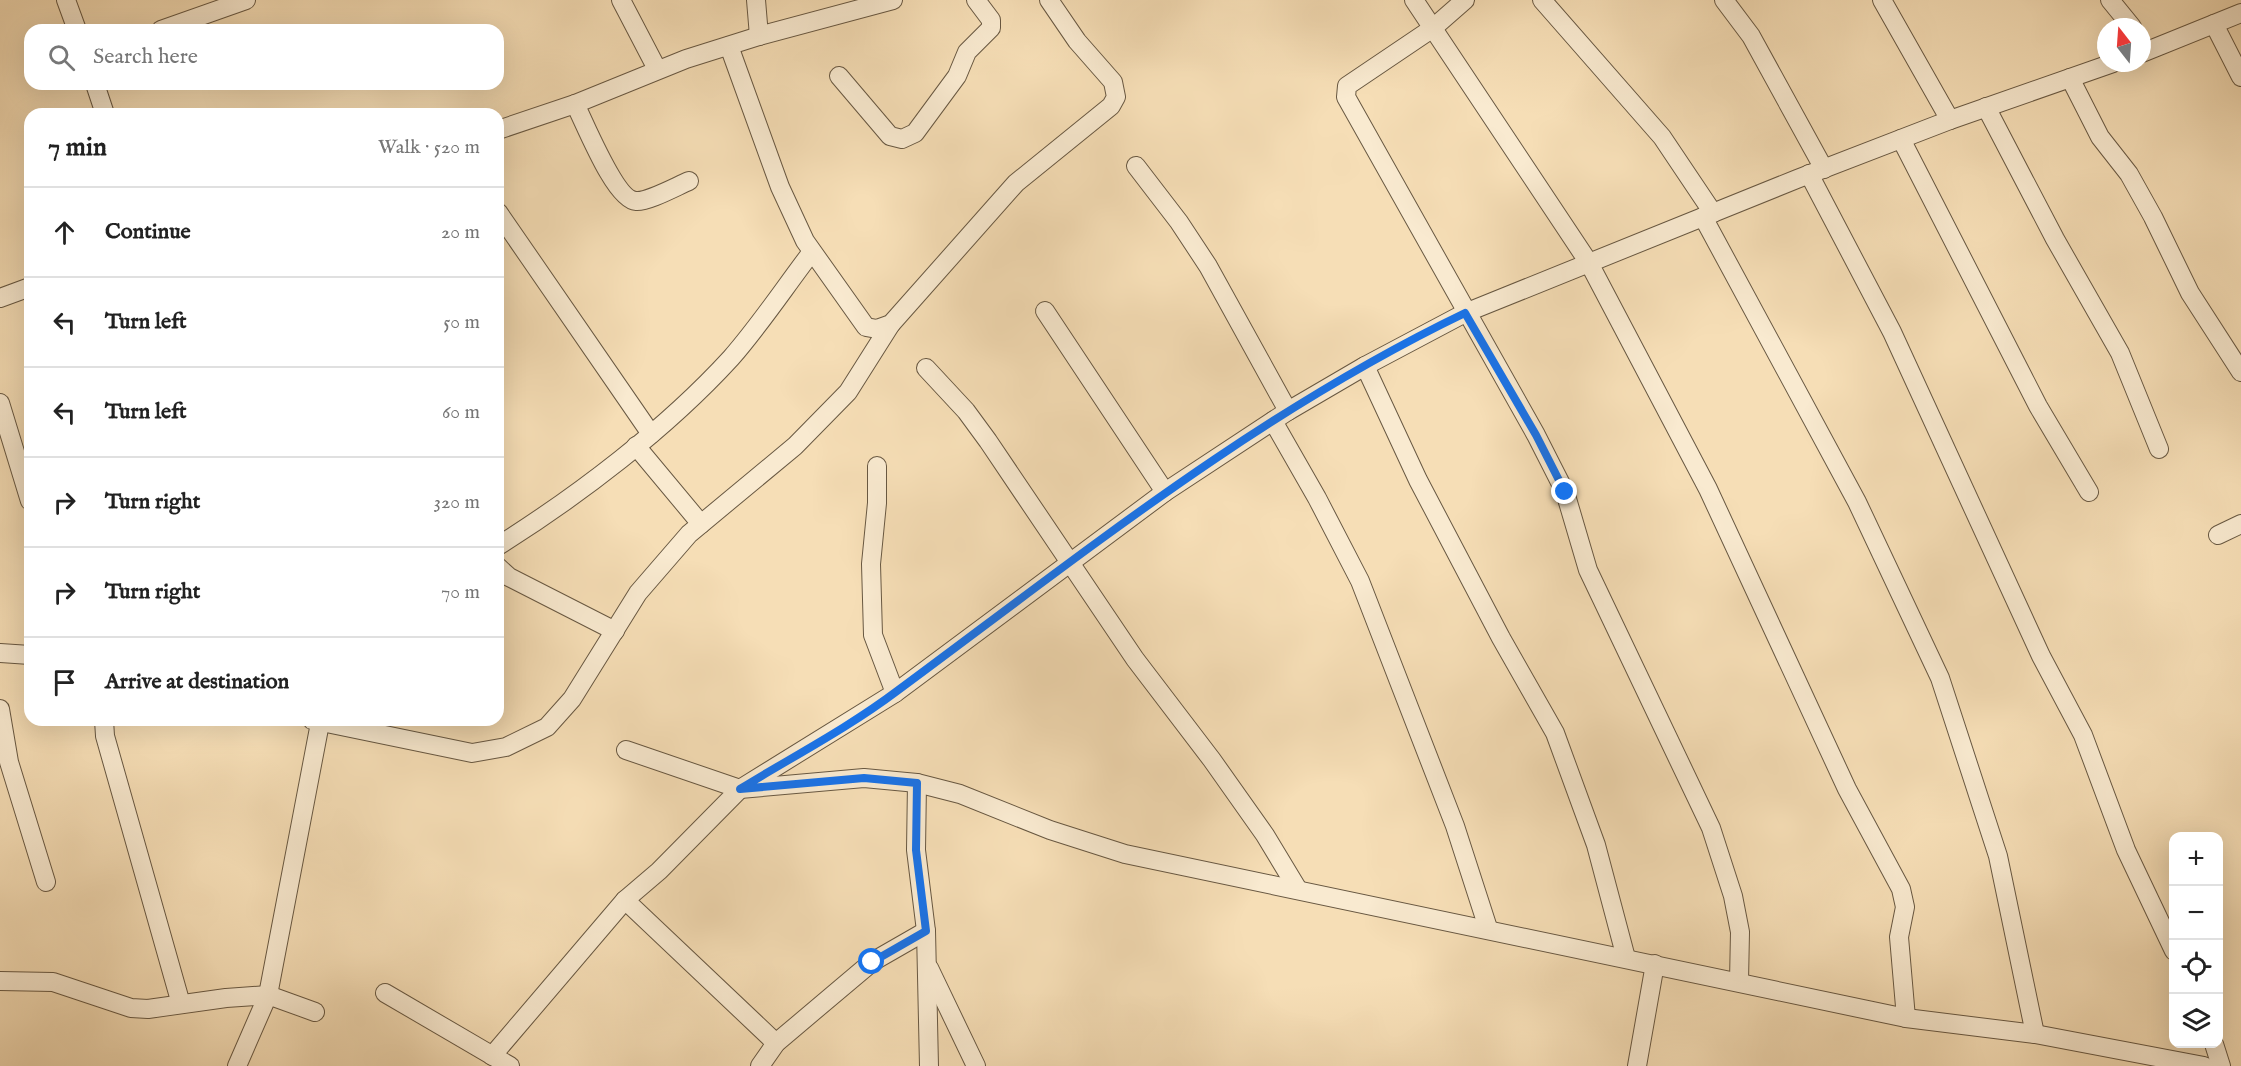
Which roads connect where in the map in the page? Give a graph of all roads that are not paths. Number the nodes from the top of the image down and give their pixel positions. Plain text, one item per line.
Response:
1 (66, 0) edge
2 (246, 0) edge
3 (621, 0) edge
4 (756, 0) edge
5 (976, 0) edge
6 (1049, 0) edge
7 (1414, 0) edge
8 (1465, 0) edge
9 (1542, 0) edge
10 (1724, 0) edge
11 (1882, 0) edge
12 (2110, 0) edge
13 (888, 1) edge
14 (2241, 14) edge
15 (2125, 18) edge
16 (75, 24) edge
17 (178, 24) edge
18 (2214, 24) junction
19 (1432, 28) junction
20 (759, 36) junction
21 (2151, 45) edge
22 (729, 46) junction
23 (657, 69) junction
24 (2097, 69) edge
25 (839, 76) dead end
26 (2241, 77) edge
27 (2070, 78) junction
28 (97, 90) edge
29 (575, 104) junction
30 (1986, 107) junction
31 (103, 108) edge
32 (1950, 120) junction
33 (504, 128) edge
34 (1901, 139) junction
35 (1136, 166) dead end
36 (1816, 171) junction
37 (689, 181) dead end
38 (1708, 215) junction
39 (504, 221) edge
40 (811, 253) junction
41 (1589, 263) junction
42 (24, 289) edge
43 (0, 298) edge
44 (1046, 311) dead end
45 (1465, 313) junction
46 (891, 324) junction
47 (1365, 366) junction
48 (926, 368) dead end
49 (2241, 372) edge
50 (0, 403) edge
51 (1288, 411) junction
52 (1273, 421) junction
53 (651, 434) junction
54 (636, 446) junction
55 (2159, 449) dead end
56 (877, 466) dead end
57 (24, 481) edge
58 (1165, 492) junction
59 (2089, 492) dead end
60 (701, 524) junction
61 (2241, 524) edge
62 (2218, 535) dead end
63 (504, 542) edge
64 (1071, 563) junction
65 (504, 572) edge
66 (615, 631) junction
67 (0, 653) edge
68 (24, 655) edge
69 (896, 693) junction
70 (0, 710) edge
71 (104, 726) edge
72 (315, 726) edge
73 (340, 726) edge
74 (626, 750) dead end
75 (917, 783) junction
76 (740, 789) junction
77 (46, 882) dead end
78 (1297, 888) junction
79 (625, 900) junction
80 (1488, 928) junction
81 (926, 931) junction
82 (2169, 940) edge
83 (1626, 958) junction
84 (926, 961) junction
85 (1655, 963) junction
86 (0, 981) edge
87 (1739, 981) junction
88 (386, 993) dead end
89 (268, 995) junction
90 (182, 1004) junction
91 (315, 1012) dead end
92 (1906, 1018) junction
93 (2035, 1035) junction
94 (776, 1043) junction
95 (2215, 1048) edge
96 (492, 1056) junction
97 (237, 1066) edge
98 (510, 1066) edge
99 (760, 1066) edge
100 (929, 1066) edge
101 (976, 1066) edge
102 (1637, 1066) edge
103 (2204, 1066) edge
104 (2221, 1066) edge

1 - 16 street
2 - 17 street
3 - 23 street
4 - 20 street
5 - 25 street
6 - 46 street
7 - 19 street
8 - 19 street
9 - 38 street
10 - 36 street
11 - 32 street
12 - 15 street
13 - 20 street
14 - 18 street
18 - 21 street
18 - 26 street
19 - 41 street
19 - 45 street
20 - 22 street
22 - 23 street
22 - 40 street
23 - 29 street
24 - 27 street
27 - 30 street
27 - 49 street
28 - 31 street
29 - 33 street
29 - 37 street
30 - 32 street
30 - 55 street
32 - 34 street
34 - 36 street
34 - 59 street
35 - 51 street
36 - 38 street
36 - 82 street
38 - 41 street
38 - 93 street
39 - 53 street
40 - 46 street
40 - 53 street
41 - 45 street
41 - 92 street
42 - 43 street
44 - 58 street
45 - 47 street
45 - 87 street
46 - 60 street
47 - 51 street
47 - 83 street
48 - 64 street
50 - 57 street
51 - 52 street
52 - 58 street
52 - 80 street
53 - 54 street
54 - 60 street
54 - 63 street
56 - 69 street
58 - 64 street
60 - 66 street
61 - 62 street
64 - 69 street
64 - 78 street
65 - 66 street
66 - 73 street
67 - 68 street
69 - 76 street
70 - 77 street
71 - 90 street
72 - 89 street
74 - 76 street
75 - 76 street
75 - 78 street
75 - 81 street
76 - 79 street
78 - 80 street
79 - 94 street
79 - 96 street
80 - 83 street
81 - 84 street
81 - 94 street
83 - 85 street
84 - 100 street
84 - 101 street
85 - 87 street
85 - 102 street
86 - 90 street
87 - 92 street
88 - 96 street
89 - 90 street
89 - 91 street
89 - 97 street
92 - 93 street
93 - 103 street
94 - 99 street
95 - 104 street
96 - 98 street

